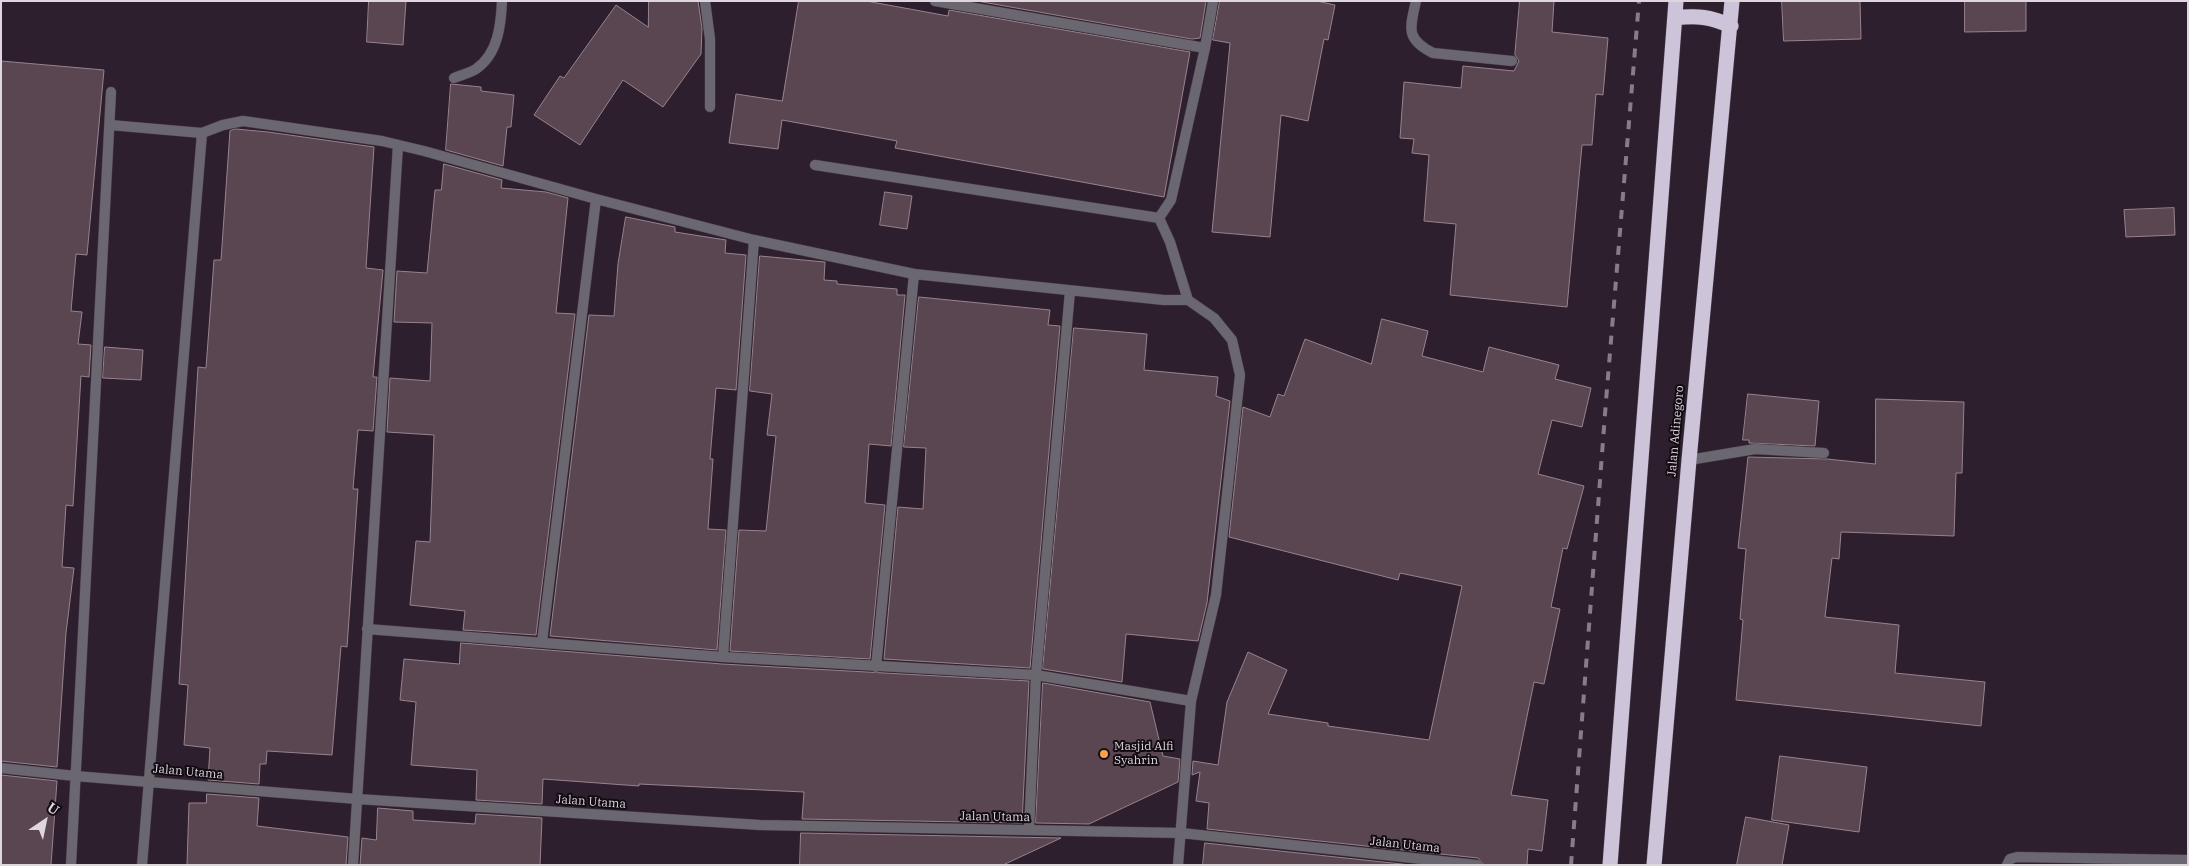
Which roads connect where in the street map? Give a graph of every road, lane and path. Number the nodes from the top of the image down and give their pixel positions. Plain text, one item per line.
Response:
1 (502, 1) edge
2 (705, 1) edge
3 (936, 1) edge
4 (1213, 1) edge
5 (1416, 1) edge
6 (1676, 1) edge
7 (1732, 1) edge
8 (1675, 18) junction
9 (1731, 26) junction
10 (1205, 48) junction
11 (1512, 61) dead end
12 (454, 78) dead end
13 (111, 92) dead end
14 (710, 107) dead end
15 (110, 125) junction
16 (202, 133) junction
17 (398, 145) junction
18 (815, 165) dead end
19 (596, 200) junction
20 (1159, 218) junction
21 (754, 240) junction
22 (914, 274) junction
23 (1070, 291) junction
24 (1188, 300) junction
25 (1824, 453) dead end
26 (1689, 460) junction
27 (367, 629) junction
28 (542, 642) junction
29 (723, 657) junction
30 (876, 667) junction
31 (1036, 675) junction
32 (1191, 701) junction
33 (1, 768) edge
34 (75, 776) junction
35 (147, 780) junction
36 (357, 799) junction
37 (1029, 830) junction
38 (1181, 833) junction
39 (2186, 861) edge
40 (71, 865) edge
41 (142, 865) edge
42 (353, 865) edge
43 (1178, 865) edge
44 (1477, 865) edge
45 (1610, 865) edge
46 (1654, 865) edge
47 (2007, 865) edge

1 - 12 street
2 - 14 street
3 - 10 street
4 - 10 street
5 - 11 street
6 - 8 highway
7 - 9 highway, Jalan Adinegoro
8 - 9 highway
8 - 45 highway
9 - 26 highway, Jalan Adinegoro
10 - 20 street
13 - 15 street
15 - 16 street
15 - 34 street
16 - 17 street
16 - 35 street
17 - 19 street
17 - 27 street
18 - 20 street
19 - 21 street
19 - 28 street
20 - 24 street
21 - 22 street
21 - 29 street
22 - 23 street
22 - 30 street
23 - 24 street
23 - 31 street
24 - 32 street
25 - 26 street
26 - 46 highway, Jalan Adinegoro
27 - 28 street
27 - 36 street
28 - 29 street
29 - 30 street
30 - 31 street
31 - 32 street
31 - 37 street
32 - 38 street
33 - 34 street, Jalan Utama
34 - 35 street, Jalan Utama
34 - 40 street
35 - 36 street, Jalan Utama
35 - 41 street
36 - 37 street, Jalan Utama
36 - 42 street
37 - 38 street, Jalan Utama
38 - 43 street
38 - 44 street, Jalan Utama
39 - 47 street

